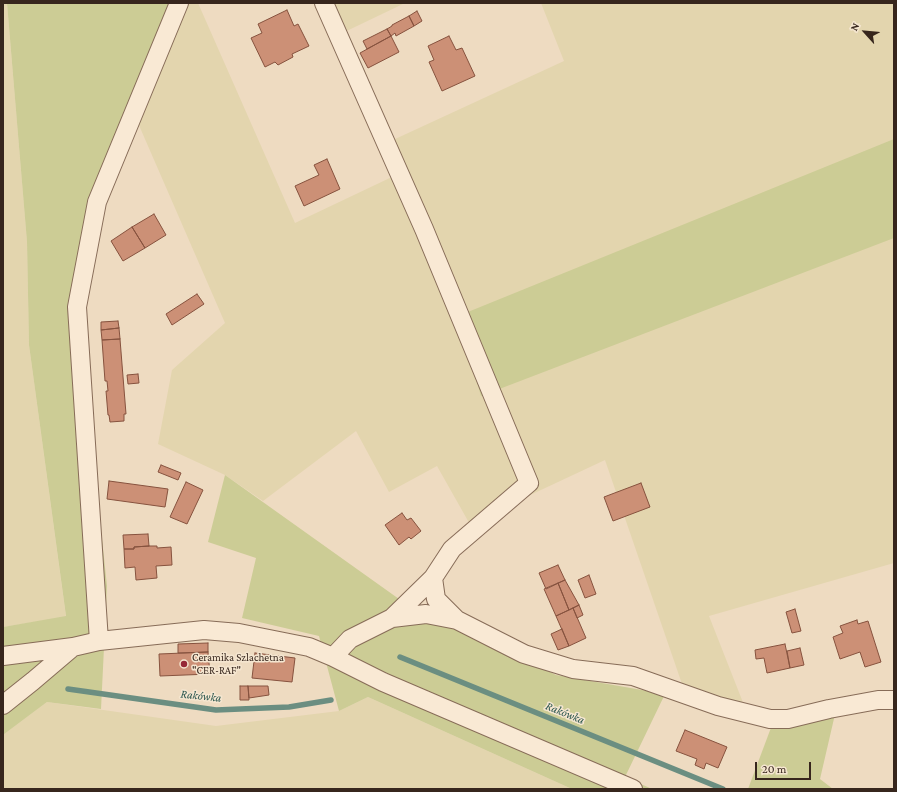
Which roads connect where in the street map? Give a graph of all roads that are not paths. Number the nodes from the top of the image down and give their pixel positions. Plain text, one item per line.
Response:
1 (179, 3) edge
2 (324, 3) edge
3 (433, 578) junction
4 (392, 618) junction
5 (457, 620) junction
6 (99, 641) junction
7 (72, 647) junction
8 (3, 656) edge
9 (333, 657) junction
10 (894, 700) edge
11 (3, 704) edge
12 (633, 789) edge

1 - 6 street
2 - 3 street
3 - 4 street
3 - 5 street
4 - 5 street
4 - 9 street
5 - 10 street
6 - 7 street
6 - 9 street
7 - 8 street
7 - 11 street
9 - 12 street

